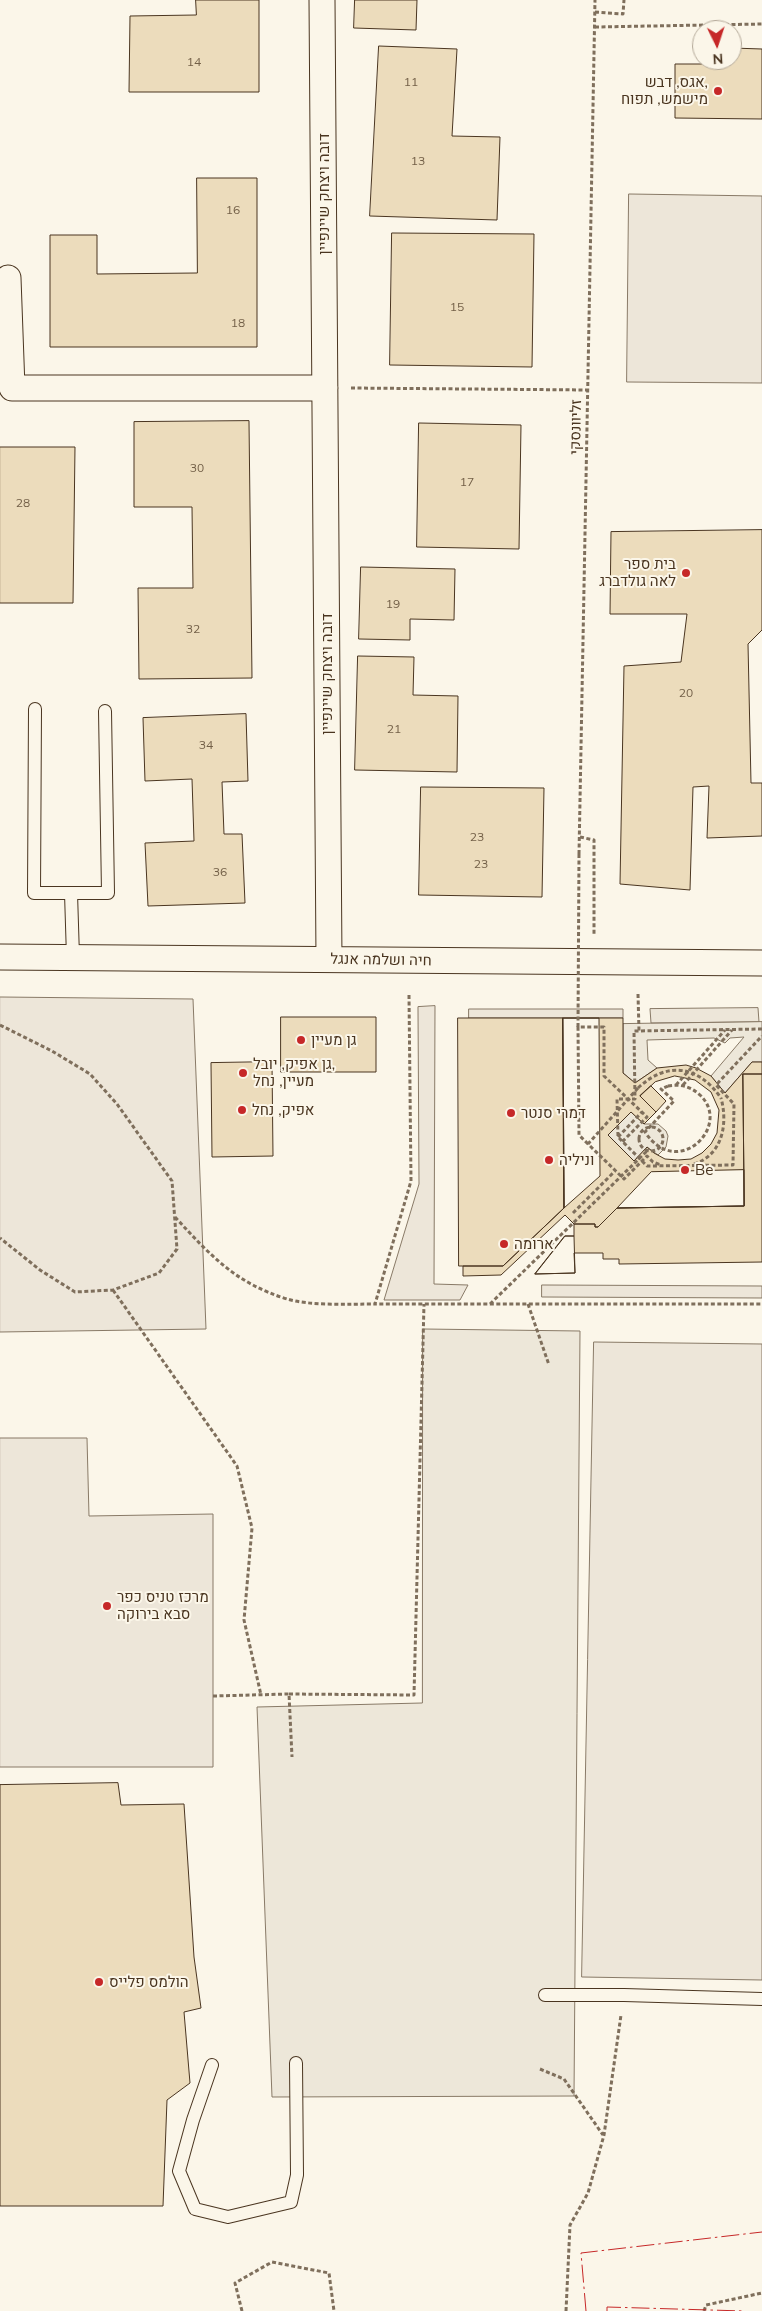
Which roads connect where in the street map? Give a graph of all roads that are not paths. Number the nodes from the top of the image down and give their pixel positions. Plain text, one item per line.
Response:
1 (322, 0) edge
2 (8, 278) dead end
3 (325, 388) junction
4 (34, 709) dead end
5 (106, 711) dead end
6 (71, 893) junction
7 (0, 956) edge
8 (73, 957) junction
9 (329, 959) junction
10 (762, 963) edge
11 (545, 1996) dead end
12 (762, 1999) edge
13 (296, 2062) dead end
14 (212, 2065) dead end

1 - 3 street, דובה ויצחק שיינפיין
2 - 3 street
3 - 9 street, דובה ויצחק שיינפיין
4 - 6 lane
5 - 6 lane
6 - 8 lane
7 - 8 street, חיה ושלמה אנגל
8 - 9 street, חיה ושלמה אנגל
9 - 10 street, חיה ושלמה אנגל
11 - 12 lane
13 - 14 lane

